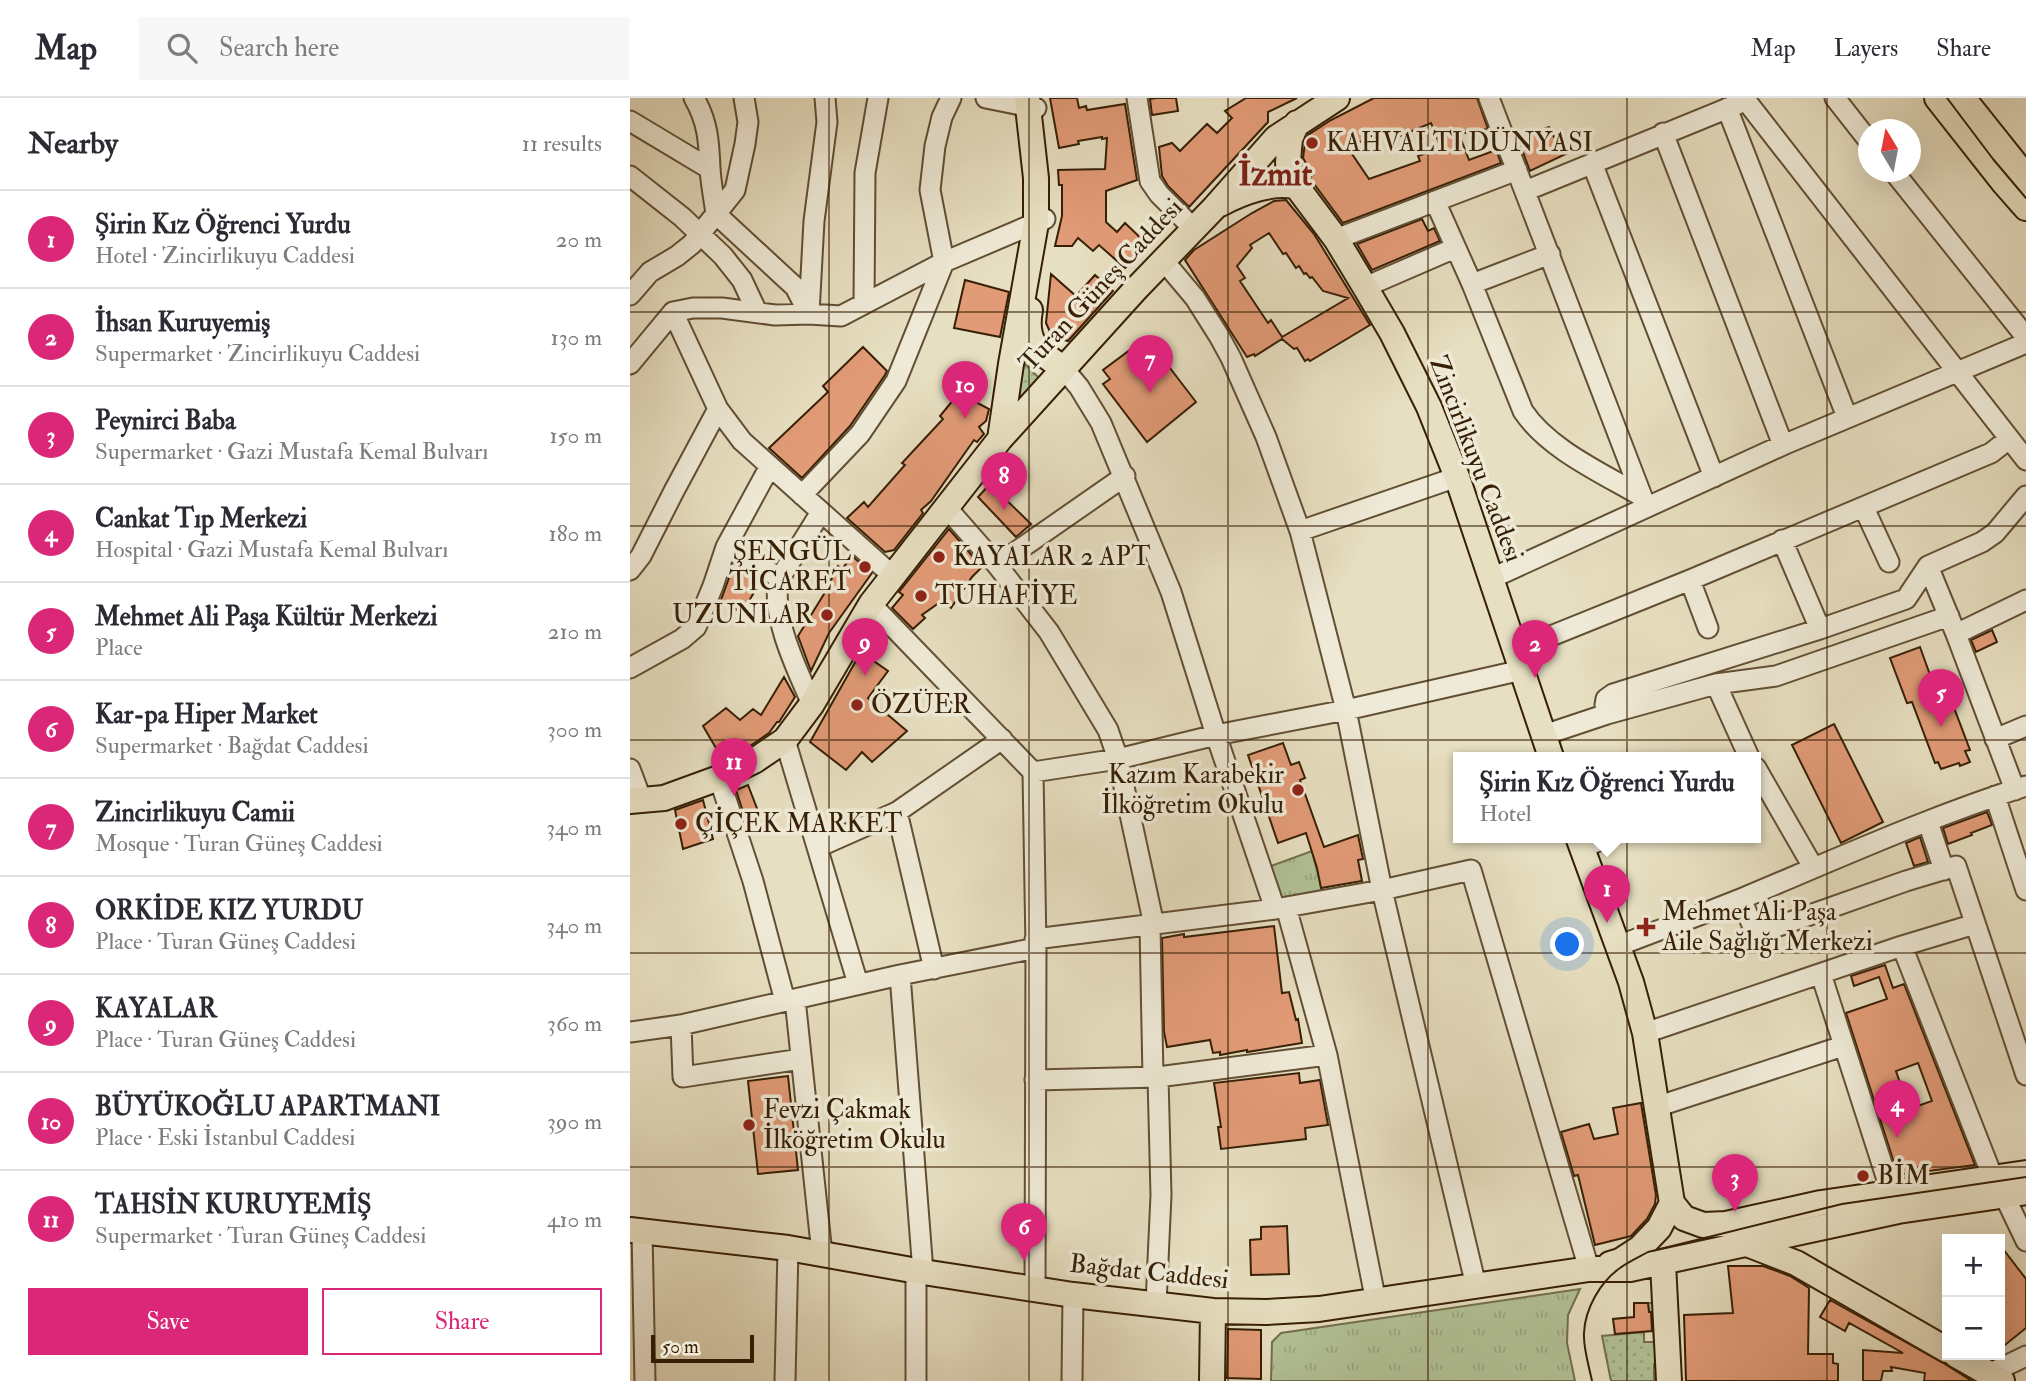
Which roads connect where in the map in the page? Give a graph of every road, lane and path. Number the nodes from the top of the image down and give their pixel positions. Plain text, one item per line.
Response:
1 (694, 98) edge
2 (744, 98) edge
3 (825, 98) edge
4 (878, 98) edge
5 (951, 98) edge
6 (986, 98) edge
7 (1137, 98) edge
8 (1337, 98) edge
9 (1489, 98) edge
10 (1835, 98) edge
11 (1937, 98) edge
12 (1963, 98) edge
13 (1739, 102) edge
14 (1031, 103) edge
15 (630, 121) edge
16 (1297, 123) junction
17 (1858, 127) edge
18 (1663, 133) junction
19 (1592, 163) junction
20 (710, 169) junction
21 (1517, 170) junction
22 (630, 176) edge
23 (2026, 177) edge
24 (1902, 182) edge
25 (1297, 187) junction
26 (1525, 191) junction
27 (1435, 201) junction
28 (1215, 207) junction
29 (2026, 208) edge
30 (716, 214) junction
31 (1041, 221) junction
32 (1194, 229) junction
33 (701, 235) junction
34 (1336, 239) junction
35 (1455, 248) junction
36 (1550, 254) junction
37 (1163, 260) junction
38 (944, 262) junction
39 (1472, 285) junction
40 (1365, 287) junction
41 (630, 295) edge
42 (864, 304) junction
43 (673, 312) junction
44 (757, 312) junction
45 (809, 314) junction
46 (1017, 329) junction
47 (2026, 337) edge
48 (2026, 343) edge
49 (630, 364) edge
50 (1063, 368) junction
51 (1959, 371) junction
52 (719, 409) junction
53 (1847, 417) junction
54 (1000, 439) junction
55 (2009, 439) junction
56 (1783, 445) junction
57 (2026, 460) edge
58 (770, 466) junction
59 (1125, 476) junction
60 (1457, 477) junction
61 (1714, 477) junction
62 (802, 495) junction
63 (2026, 496) edge
64 (1643, 501) junction
65 (946, 507) junction
66 (1864, 508) junction
67 (821, 512) junction
68 (1300, 531) junction
69 (1782, 540) junction
70 (726, 547) junction
71 (1889, 562) dead end
72 (997, 565) junction
73 (1928, 566) junction
74 (630, 570) edge
75 (893, 576) junction
76 (780, 578) junction
77 (1490, 579) junction
78 (1689, 580) junction
79 (2026, 600) edge
80 (871, 604) junction
81 (1953, 625) junction
82 (1708, 628) dead end
83 (1820, 629) junction
84 (1519, 660) junction
85 (630, 668) edge
86 (1716, 684) junction
87 (812, 704) junction
88 (1346, 709) junction
89 (1607, 714) junction
90 (2026, 726) edge
91 (1216, 736) junction
92 (1996, 738) junction
93 (1002, 739) junction
94 (785, 740) junction
95 (1548, 746) edge
96 (1746, 752) edge
97 (1118, 759) junction
98 (630, 769) edge
99 (1033, 772) junction
100 (719, 778) junction
101 (1761, 781) edge
102 (2020, 788) edge
103 (1995, 796) junction
104 (636, 801) edge
105 (897, 812) junction
106 (1928, 822) junction
107 (1580, 843) edge
108 (818, 847) junction
109 (1814, 867) junction
110 (1944, 870) junction
111 (1381, 890) junction
112 (2026, 890) edge
113 (1741, 899) junction
114 (1281, 908) junction
115 (1975, 924) junction
116 (1152, 925) junction
117 (1036, 944) junction
118 (1618, 946) junction
119 (1902, 946) junction
120 (934, 969) junction
121 (1821, 974) junction
122 (900, 975) junction
123 (858, 984) junction
124 (790, 1000) junction
125 (681, 1025) junction
126 (630, 1032) edge
127 (1645, 1033) junction
128 (1843, 1046) junction
129 (1328, 1055) junction
130 (801, 1059) junction
131 (2026, 1075) edge
132 (1155, 1077) junction
133 (1035, 1080) junction
134 (1656, 1107) junction
135 (2026, 1173) edge
136 (2007, 1188) edge
137 (1891, 1192) junction
138 (1672, 1203) junction
139 (1769, 1214) junction
140 (636, 1230) edge
141 (1782, 1236) junction
142 (2026, 1241) edge
143 (1747, 1244) junction
144 (788, 1248) junction
145 (822, 1254) junction
146 (1663, 1263) junction
147 (1796, 1263) junction
148 (1589, 1269) junction
149 (920, 1272) junction
150 (1476, 1286) junction
151 (1035, 1289) junction
152 (1073, 1295) junction
153 (1376, 1302) junction
154 (1156, 1304) junction
155 (1213, 1311) junction
156 (1942, 1347) edge
157 (2026, 1356) edge
158 (1965, 1360) edge
159 (1997, 1378) edge
160 (645, 1381) edge
161 (785, 1381) edge
162 (916, 1381) edge
163 (1072, 1381) edge
164 (1212, 1381) edge
165 (1669, 1381) edge

1 - 20 street
2 - 30 street
3 - 45 street
4 - 42 street
5 - 38 street
6 - 14 street
7 - 32 street
8 - 16 main road, Turan Güneş Caddesi
9 - 21 street
10 - 17 street
11 - 29 main road
12 - 23 main road
13 - 18 street
13 - 51 street
13 - 53 street
14 - 31 main road
15 - 20 street
16 - 25 main road, Zincirlikuyu Caddesi
16 - 28 main road, Turan Güneş Caddesi
18 - 19 street
18 - 56 street
19 - 26 street
19 - 61 street
20 - 30 street
21 - 26 street
21 - 27 street
22 - 33 street
24 - 47 street
25 - 28 main road
25 - 34 main road, Zincirlikuyu Caddesi
26 - 36 street
27 - 34 street
27 - 35 street
28 - 32 main road, Turan Güneş Caddesi
30 - 33 street
30 - 45 street
31 - 38 street
31 - 46 main road
31 - 50 main road
32 - 37 main road, Turan Güneş Caddesi
33 - 41 street
33 - 44 street
34 - 40 main road, Zincirlikuyu Caddesi
35 - 39 street
35 - 40 street
36 - 39 street
36 - 64 street
37 - 50 main road, Turan Güneş Caddesi
37 - 68 street
38 - 42 street
38 - 62 street
39 - 64 street
40 - 60 main road, Zincirlikuyu Caddesi
42 - 45 street
43 - 44 street
43 - 49 street
43 - 52 street
44 - 45 street
46 - 50 main road
46 - 54 main road
48 - 51 street
50 - 54 main road, Turan Güneş Caddesi
50 - 59 street
51 - 53 street
51 - 55 street
52 - 58 street
52 - 74 street
53 - 56 street
54 - 65 main road, Turan Güneş Caddesi
55 - 57 street
55 - 66 street
56 - 61 street
58 - 62 street
58 - 70 street
59 - 72 street
59 - 91 street
60 - 68 street
60 - 77 main road, Zincirlikuyu Caddesi
61 - 64 street
62 - 67 street
63 - 73 street
64 - 77 street
65 - 72 street
65 - 75 main road, Turan Güneş Caddesi
66 - 69 street
66 - 71 street
67 - 75 street
67 - 76 street
68 - 88 street
69 - 78 street
69 - 83 street
70 - 76 street
70 - 85 street
72 - 97 street
73 - 81 street
73 - 83 street
75 - 80 main road, Turan Güneş Caddesi
76 - 87 street
77 - 84 main road, Zincirlikuyu Caddesi
78 - 82 street
78 - 84 street
79 - 81 street
80 - 87 main road, Turan Güneş Caddesi
80 - 93 street
81 - 86 street
81 - 92 street
83 - 89 street
84 - 88 street
84 - 95 main road, Zincirlikuyu Caddesi
86 - 89 street
86 - 96 street
87 - 94 main road, Turan Güneş Caddesi
88 - 91 street
88 - 111 street
89 - 95 street
90 - 92 street
91 - 97 street
91 - 114 street
92 - 102 street
93 - 99 street
93 - 105 street
94 - 100 main road, Turan Güneş Caddesi
94 - 108 street
97 - 99 street
97 - 116 street
98 - 104 street
99 - 117 street
100 - 104 main road, Turan Güneş Caddesi
100 - 124 street
101 - 109 street
102 - 103 street
103 - 106 street
103 - 112 street
105 - 108 street
105 - 120 street
106 - 109 street
106 - 110 street
107 - 118 main road
108 - 123 street
109 - 113 street
110 - 113 street
110 - 115 street
111 - 114 street
111 - 148 street
111 - 150 street
113 - 118 street
114 - 116 street
114 - 129 street
115 - 119 street
115 - 131 street
116 - 117 street
116 - 132 street
117 - 120 street
117 - 133 street
118 - 127 main road
119 - 121 street
119 - 136 street
120 - 122 street
121 - 127 street
121 - 128 street
122 - 123 street
122 - 149 street
123 - 124 street
124 - 125 street
124 - 130 street
125 - 126 street
125 - 130 street
127 - 134 main road
128 - 134 street
128 - 137 street
129 - 132 street
129 - 153 street
130 - 145 street
132 - 133 street
132 - 154 street
133 - 151 street
134 - 138 main road
135 - 136 main road
136 - 137 main road
136 - 141 main road, Bağdat Caddesi
136 - 142 street
137 - 139 main road
138 - 139 main road
138 - 148 main road
139 - 141 main road
140 - 144 main road, Bağdat Caddesi
140 - 160 street
141 - 143 main road, Bağdat Caddesi
141 - 147 main road
143 - 146 main road, Bağdat Caddesi
143 - 147 main road
144 - 145 main road, Bağdat Caddesi
144 - 161 street
145 - 149 main road, Bağdat Caddesi
146 - 148 main road, Bağdat Caddesi
146 - 165 main road
147 - 156 main road
148 - 150 main road, Bağdat Caddesi
149 - 151 main road, Bağdat Caddesi
149 - 162 street
150 - 153 main road, Bağdat Caddesi
151 - 152 main road, Bağdat Caddesi
152 - 154 main road, Bağdat Caddesi
152 - 163 street
153 - 155 main road, Bağdat Caddesi
154 - 155 main road, Bağdat Caddesi
155 - 164 main road
157 - 159 street
158 - 159 main road

